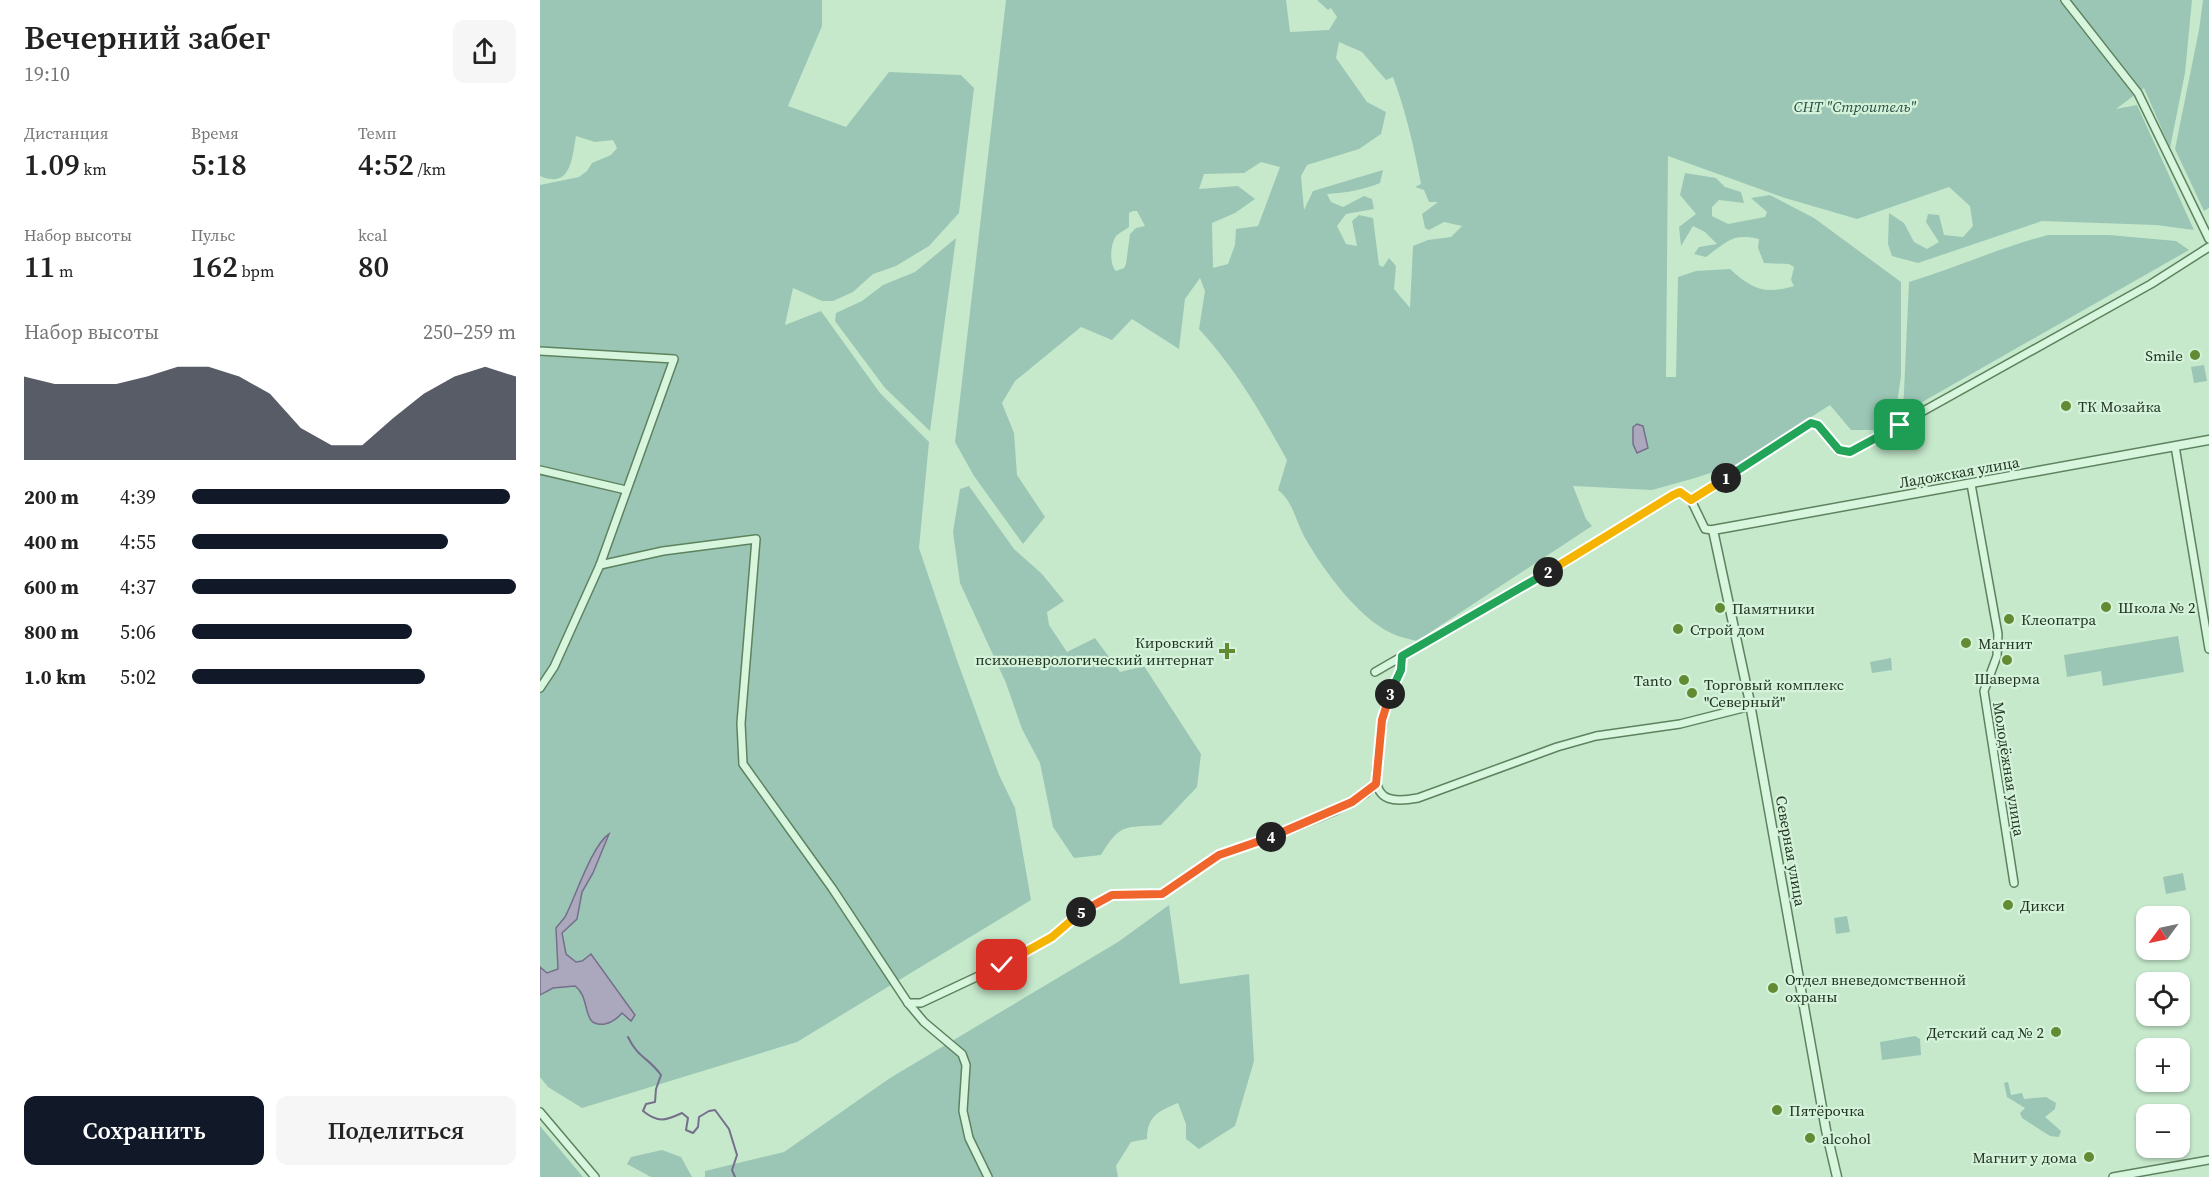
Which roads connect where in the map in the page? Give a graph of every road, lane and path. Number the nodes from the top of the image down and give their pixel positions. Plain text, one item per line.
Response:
1 (2065, 0) edge
2 (2209, 239) edge
3 (2209, 247) edge
4 (540, 351) edge
5 (2209, 440) edge
6 (2175, 447) junction
7 (540, 470) edge
8 (1971, 484) junction
9 (626, 490) junction
10 (1691, 500) junction
11 (1713, 530) junction
12 (600, 564) junction
13 (2209, 649) edge
14 (1402, 656) junction
15 (1375, 672) dead end
16 (540, 688) edge
17 (1751, 706) junction
18 (1376, 784) junction
19 (2014, 883) dead end
20 (908, 1003) junction
21 (540, 1112) edge
22 (2209, 1160) edge
23 (595, 1177) edge
24 (988, 1177) edge
25 (1837, 1177) edge
26 (2113, 1177) edge

1 - 2 street
3 - 10 street
4 - 9 street
5 - 6 street, Ладожская улица
6 - 8 street, Ладожская улица
6 - 13 street
7 - 9 street
8 - 11 street, Ладожская улица
8 - 19 street, Молодёжная улица
9 - 12 street
10 - 11 street
10 - 14 street
11 - 17 street, Северная улица
12 - 16 street
12 - 20 street
14 - 15 street
14 - 18 street
17 - 18 street
17 - 25 street, Северная улица
18 - 20 street
20 - 24 street
21 - 23 street
22 - 26 street

